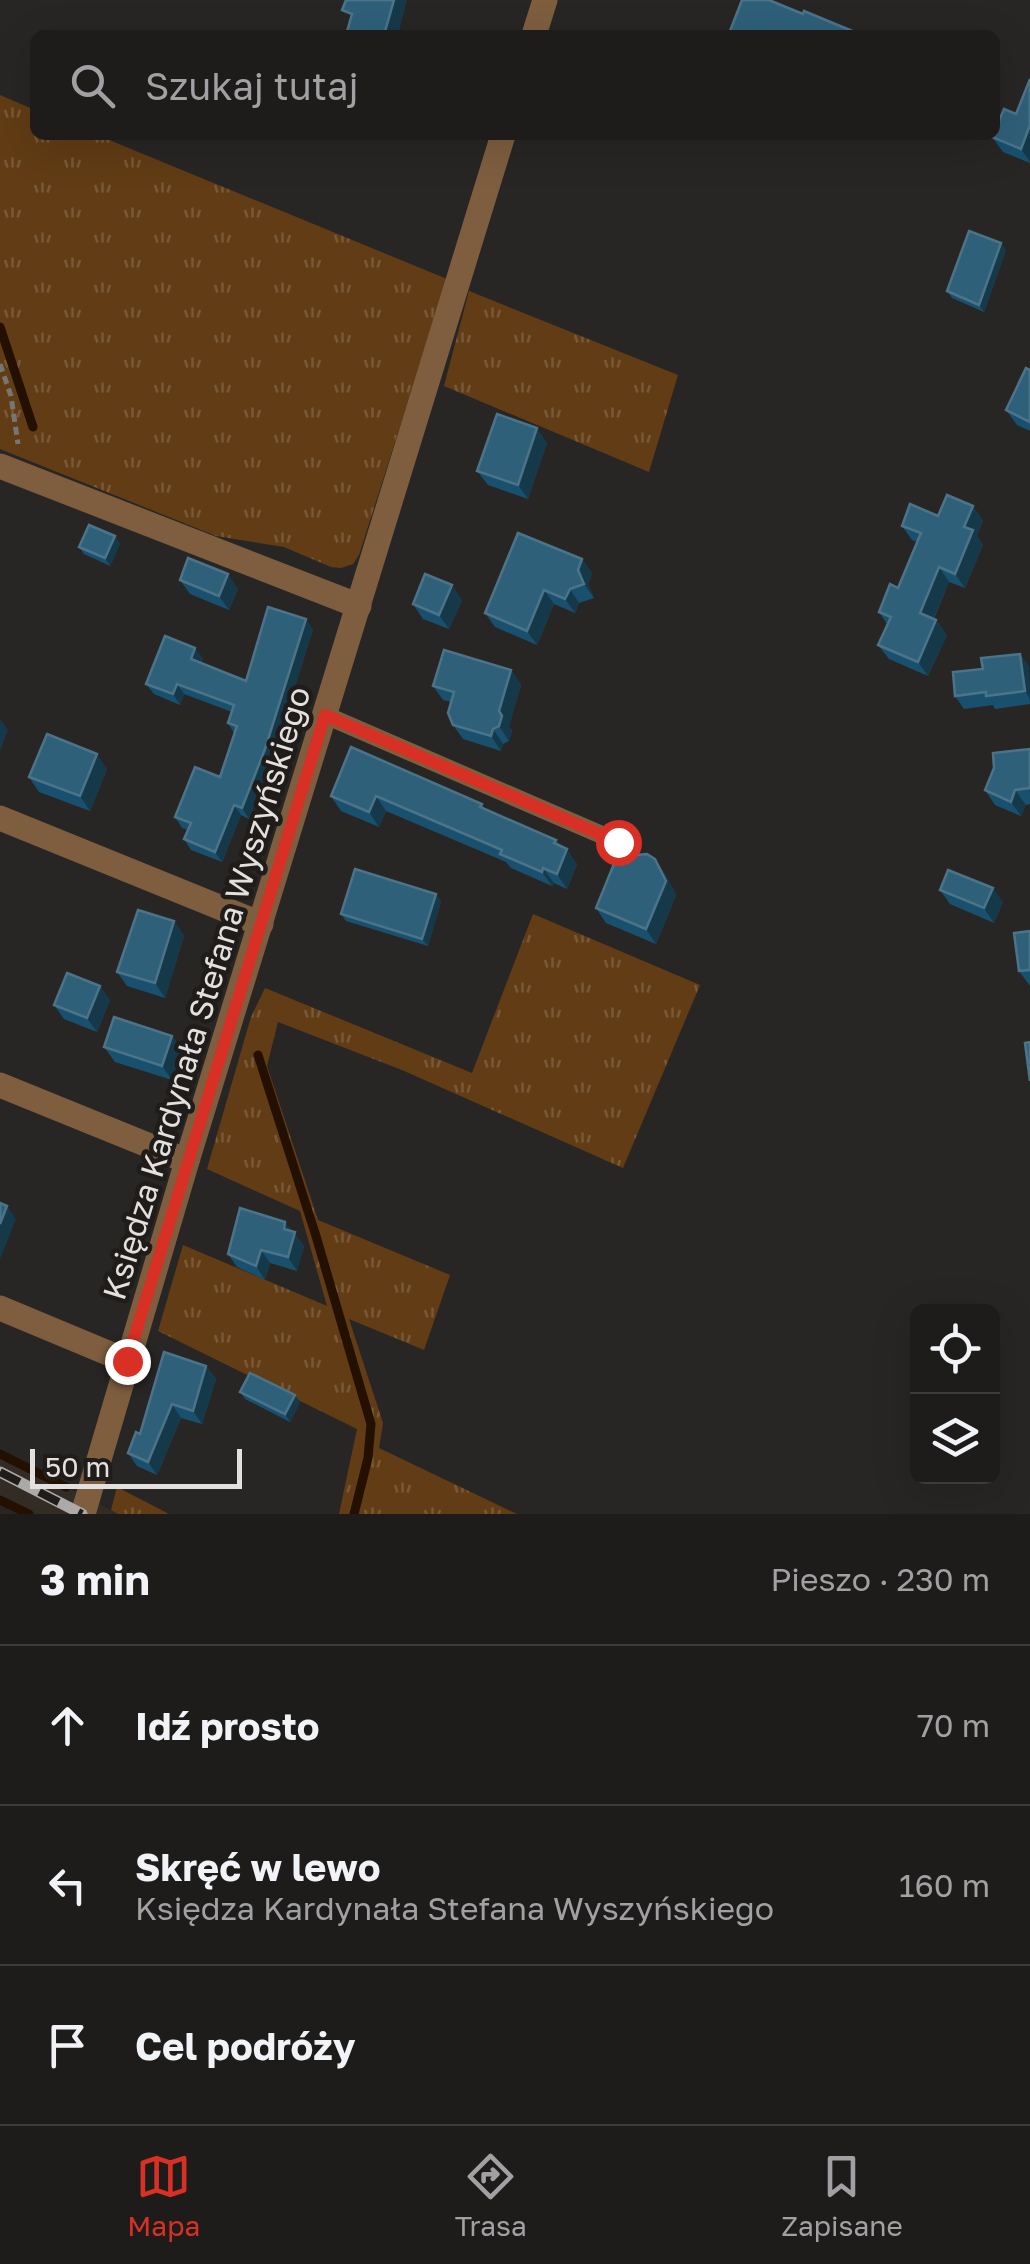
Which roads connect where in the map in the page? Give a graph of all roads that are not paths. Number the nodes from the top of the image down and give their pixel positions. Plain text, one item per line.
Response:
1 (545, 0) edge
2 (536, 30) edge
3 (501, 140) edge
4 (9, 470) edge
5 (359, 606) junction
6 (325, 715) junction
7 (0, 818) edge
8 (618, 842) dead end
9 (261, 924) junction
10 (0, 1085) edge
11 (187, 1162) junction
12 (0, 1308) edge
13 (127, 1361) junction
14 (83, 1514) edge

1 - 2 street
3 - 5 street, Księdza Kardynała Stefana Wyszyńskiego
4 - 5 street
5 - 6 street, Księdza Kardynała Stefana Wyszyńskiego
6 - 8 lane
6 - 9 street, Księdza Kardynała Stefana Wyszyńskiego
7 - 9 street
9 - 11 street, Księdza Kardynała Stefana Wyszyńskiego
10 - 11 street
11 - 13 street, Księdza Kardynała Stefana Wyszyńskiego
12 - 13 street
13 - 14 street, Księdza Kardynała Stefana Wyszyńskiego

